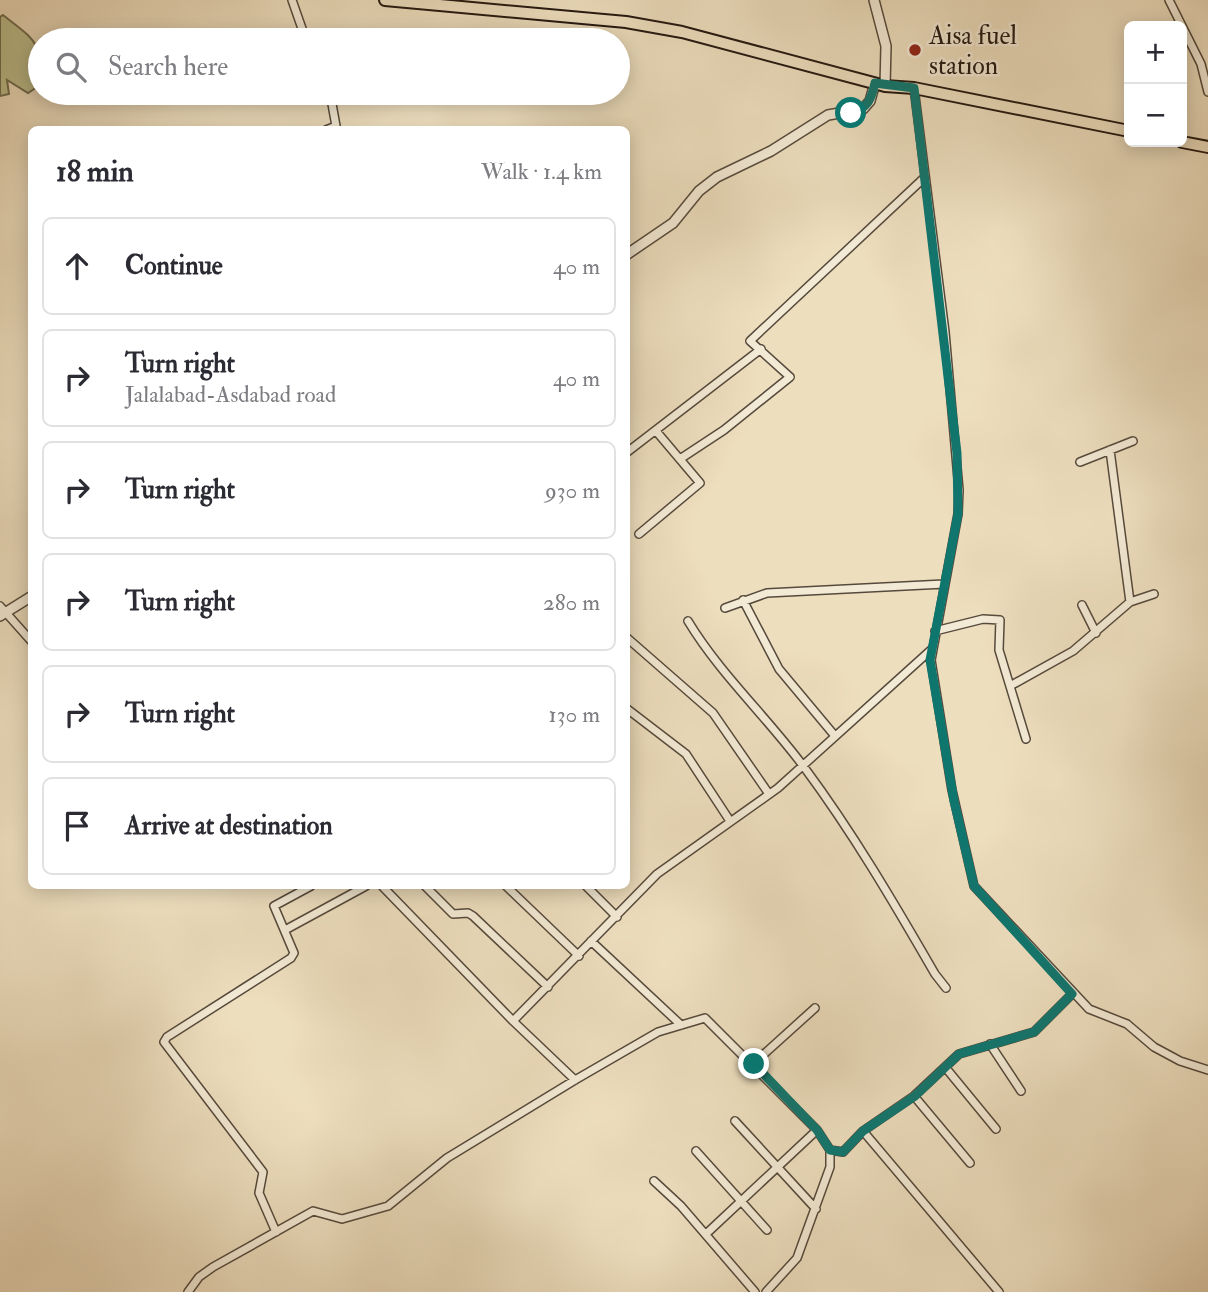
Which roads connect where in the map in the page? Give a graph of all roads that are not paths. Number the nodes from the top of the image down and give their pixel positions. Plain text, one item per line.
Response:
1 (292, 0) edge
2 (385, 0) edge
3 (874, 0) edge
4 (1169, 0) edge
5 (302, 28) edge
6 (880, 84) junction
7 (914, 88) junction
8 (1208, 92) edge
9 (332, 105) edge
10 (336, 126) edge
11 (1124, 130) edge
12 (1187, 143) edge
13 (1208, 147) edge
14 (924, 178) junction
15 (630, 252) edge
16 (761, 349) junction
17 (656, 431) junction
18 (1133, 441) dead end
19 (630, 450) edge
20 (1110, 450) junction
21 (680, 459) junction
22 (1080, 462) dead end
23 (639, 534) dead end
24 (944, 584) junction
25 (1154, 594) dead end
26 (28, 598) edge
27 (743, 600) junction
28 (1130, 602) junction
29 (1082, 605) dead end
30 (725, 608) dead end
31 (1, 612) edge
32 (688, 621) dead end
33 (935, 631) junction
34 (1096, 633) junction
35 (28, 638) edge
36 (630, 640) edge
37 (932, 649) junction
38 (1010, 686) junction
39 (630, 711) edge
40 (835, 736) junction
41 (1026, 739) dead end
42 (803, 766) junction
43 (769, 794) junction
44 (730, 821) junction
45 (305, 889) edge
46 (360, 889) edge
47 (385, 889) edge
48 (428, 889) edge
49 (509, 889) edge
50 (589, 889) edge
51 (617, 917) junction
52 (285, 930) junction
53 (592, 942) junction
54 (579, 956) junction
55 (548, 988) junction
56 (946, 988) dead end
57 (1072, 994) junction
58 (815, 1008) dead end
59 (513, 1021) junction
60 (681, 1026) junction
61 (990, 1044) junction
62 (754, 1064) junction
63 (944, 1067) junction
64 (1208, 1070) edge
65 (575, 1080) junction
66 (1021, 1091) dead end
67 (915, 1096) junction
68 (734, 1121) dead end
69 (996, 1129) dead end
70 (817, 1130) junction
71 (863, 1131) junction
72 (830, 1150) junction
73 (696, 1151) dead end
74 (970, 1163) dead end
75 (778, 1167) junction
76 (654, 1181) dead end
77 (742, 1201) junction
78 (816, 1209) junction
79 (767, 1230) dead end
80 (276, 1232) junction
81 (706, 1234) junction
82 (191, 1290) edge
83 (755, 1292) edge
84 (766, 1292) edge
85 (999, 1292) edge

1 - 5 street
2 - 6 main road
3 - 6 street
4 - 8 street
6 - 7 main road
6 - 15 street
7 - 11 main road
7 - 14 street
9 - 10 street
12 - 13 main road
14 - 16 street
14 - 24 street
16 - 17 street
16 - 21 street
17 - 19 street
17 - 21 street
18 - 20 street
20 - 22 street
20 - 28 street
21 - 23 street
24 - 27 street
24 - 33 street
25 - 28 street
26 - 31 street
27 - 30 street
27 - 40 street
28 - 34 street
29 - 34 street
31 - 35 street
32 - 42 street
33 - 37 street
33 - 38 street
34 - 38 street
36 - 43 street
37 - 40 street
37 - 57 street
38 - 41 street
39 - 44 street
40 - 42 street
42 - 43 street
42 - 56 street
43 - 44 street
44 - 51 street
45 - 52 street
46 - 52 street
47 - 59 street
48 - 55 street
49 - 54 street
50 - 51 street
51 - 53 street
52 - 80 street
53 - 54 street
53 - 60 street
54 - 55 street
55 - 59 street
57 - 61 street
57 - 64 street
58 - 62 street
59 - 65 street
60 - 62 street
60 - 65 street
61 - 63 street
61 - 66 street
62 - 70 street
63 - 67 street
63 - 69 street
65 - 80 street
67 - 71 street
67 - 74 street
68 - 75 street
70 - 72 street
70 - 75 street
71 - 72 street
71 - 85 street
72 - 78 street
73 - 77 street
75 - 77 street
75 - 78 street
76 - 81 street
77 - 79 street
77 - 81 street
78 - 84 street
80 - 82 street
81 - 83 street

